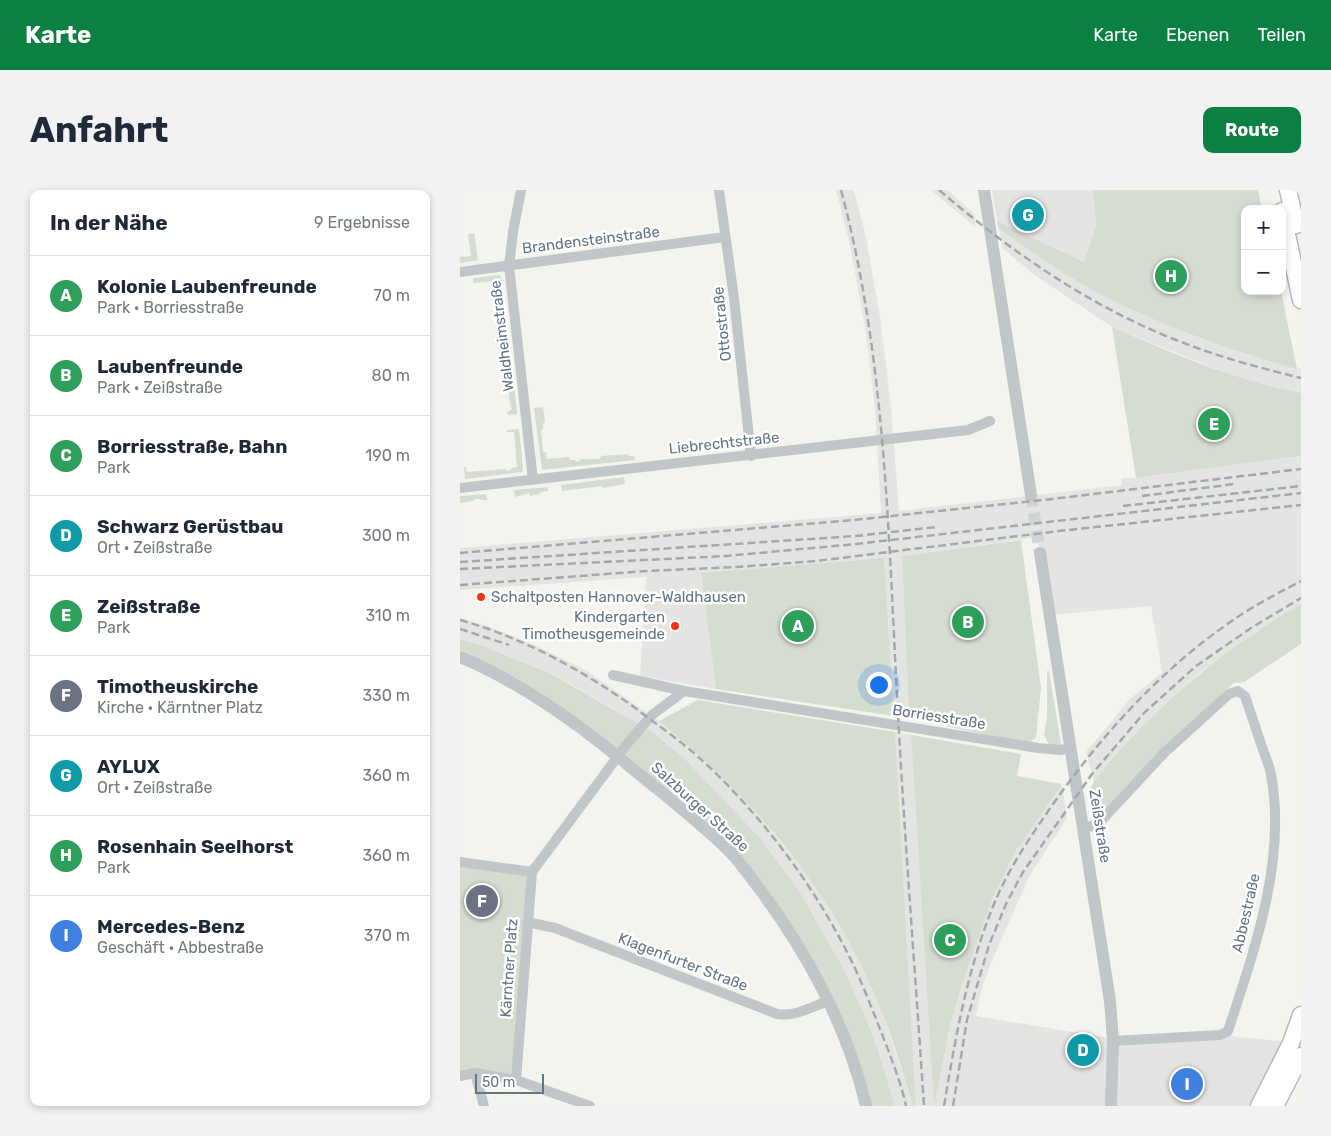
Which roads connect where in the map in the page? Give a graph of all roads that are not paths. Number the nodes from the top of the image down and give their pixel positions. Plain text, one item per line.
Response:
1 (521, 190) edge
2 (718, 190) edge
3 (984, 190) edge
4 (1278, 190) edge
5 (1288, 190) edge
6 (1281, 205) edge
7 (1286, 229) edge
8 (725, 238) junction
9 (1301, 250) edge
10 (508, 266) junction
11 (460, 272) edge
12 (1301, 300) edge
13 (990, 421) dead end
14 (750, 456) junction
15 (533, 480) junction
16 (460, 488) edge
17 (1031, 495) tunnel mouth
18 (1040, 552) tunnel mouth
19 (460, 657) edge
20 (614, 675) dead end
21 (684, 692) junction
22 (1072, 748) junction
23 (618, 756) junction
24 (1084, 829) junction
25 (460, 862) edge
26 (532, 872) junction
27 (527, 922) junction
28 (828, 1001) junction
29 (1301, 1015) edge
30 (1113, 1042) junction
31 (1301, 1045) edge
32 (1301, 1056) edge
33 (475, 1073) junction
34 (460, 1076) edge
35 (516, 1080) junction
36 (484, 1106) edge
37 (590, 1106) edge
38 (866, 1106) edge
39 (1112, 1106) edge
40 (1259, 1106) edge
41 (1269, 1106) edge
42 (1275, 1106) edge

1 - 10 street, Waldheimstraße
2 - 8 street, Ottostraße
3 - 17 street
4 - 6 highway
5 - 9 highway
7 - 12 highway
8 - 10 street, Brandensteinstraße
8 - 14 street, Ottostraße
10 - 11 street, Brandensteinstraße
10 - 15 street, Waldheimstraße
13 - 14 street, Liebrechtstraße
14 - 15 street, Liebrechtstraße
15 - 16 street, Liebrechtstraße
18 - 22 street, Zeißstraße
19 - 23 street, Salzburger Straße
20 - 21 street, Borriesstraße
21 - 22 street, Borriesstraße
21 - 23 street
22 - 24 street, Zeißstraße
23 - 26 street
23 - 28 street, Salzburger Straße
24 - 30 street, Zeißstraße
24 - 30 street, Abbestraße
25 - 26 street
26 - 27 street, Kärntner Platz
27 - 28 street, Klagenfurter Straße
27 - 35 street, Kärntner Platz
28 - 38 street, Salzburger Straße
29 - 40 highway
30 - 39 street, Zeißstraße
31 - 41 highway
32 - 42 highway
33 - 34 street
33 - 35 street
33 - 36 street
35 - 37 street

